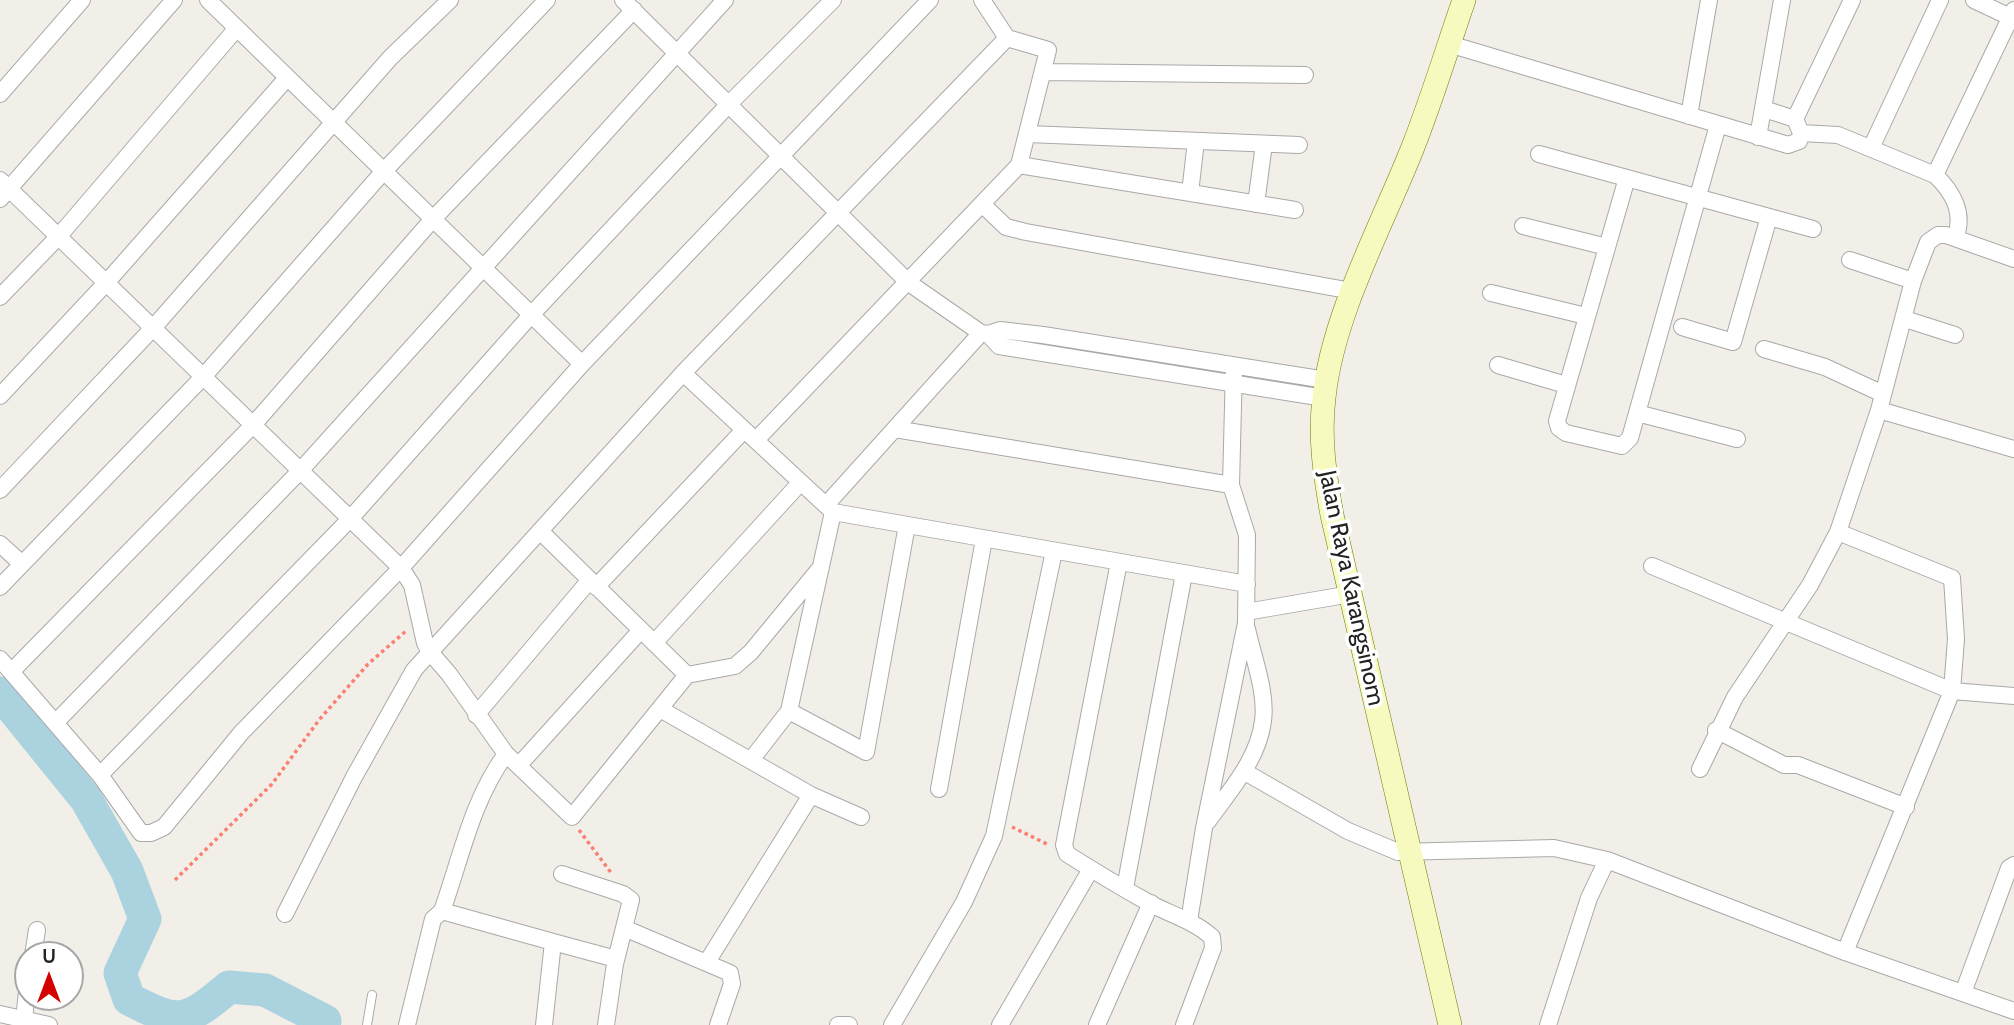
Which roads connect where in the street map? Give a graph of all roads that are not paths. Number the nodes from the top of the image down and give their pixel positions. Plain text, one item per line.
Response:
1 (82, 0) edge
2 (174, 0) edge
3 (208, 0) edge
4 (450, 0) edge
5 (547, 0) edge
6 (725, 0) edge
7 (833, 0) edge
8 (930, 0) edge
9 (982, 0) edge
10 (1464, 0) edge
11 (1709, 0) edge
12 (1782, 0) edge
13 (1852, 0) edge
14 (1940, 0) edge
15 (1973, 0) edge
16 (628, 5) edge
17 (2012, 14) edge
18 (237, 28) junction
19 (1007, 38) junction
20 (1449, 44) junction
21 (678, 53) junction
22 (1044, 72) junction
23 (1305, 75) dead end
24 (287, 78) junction
25 (0, 94) edge
26 (729, 104) junction
27 (1764, 109) junction
28 (1689, 116) junction
29 (333, 124) junction
30 (1718, 125) junction
31 (1798, 126) junction
32 (1028, 134) junction
33 (1758, 136) junction
34 (1196, 141) junction
35 (1264, 144) junction
36 (1299, 145) dead end
37 (1871, 148) junction
38 (1539, 154) dead end
39 (782, 157) junction
40 (1019, 165) junction
41 (383, 172) junction
42 (1934, 175) junction
43 (1627, 178) junction
44 (3, 190) edge
45 (1190, 193) junction
46 (1697, 196) junction
47 (982, 204) junction
48 (1256, 204) junction
49 (1295, 210) dead end
50 (839, 211) junction
51 (1769, 217) junction
52 (432, 220) junction
53 (1523, 226) dead end
54 (1812, 229) dead end
55 (60, 236) junction
56 (1955, 238) junction
57 (1606, 247) junction
58 (2014, 259) edge
59 (1850, 260) dead end
60 (484, 267) junction
61 (1913, 281) junction
62 (106, 283) junction
63 (909, 283) junction
64 (1352, 291) junction
65 (1491, 293) dead end
66 (0, 297) edge
67 (531, 315) junction
68 (1586, 316) junction
69 (1905, 319) junction
70 (1682, 327) dead end
71 (153, 328) junction
72 (985, 334) junction
73 (1955, 335) dead end
74 (1764, 349) dead end
75 (582, 364) junction
76 (1498, 365) dead end
77 (1234, 366) junction
78 (684, 373) junction
79 (203, 377) junction
80 (1232, 384) junction
81 (1566, 385) junction
82 (1325, 389) junction
83 (1883, 394) junction
84 (0, 396) edge
85 (1879, 410) junction
86 (1637, 413) junction
87 (253, 425) junction
88 (895, 429) junction
89 (750, 435) junction
90 (1737, 439) dead end
91 (2014, 449) edge
92 (300, 471) junction
93 (800, 483) junction
94 (1231, 485) junction
95 (0, 489) edge
96 (829, 509) junction
97 (350, 519) junction
98 (907, 525) junction
99 (540, 531) junction
100 (1838, 532) junction
101 (984, 538) junction
102 (0, 544) edge
103 (1054, 551) junction
104 (1119, 562) junction
105 (22, 564) junction
106 (1652, 566) dead end
107 (821, 567) junction
108 (401, 568) junction
109 (1184, 574) junction
110 (593, 584) junction
111 (1247, 584) junction
112 (0, 587) edge
113 (1352, 594) junction
114 (1246, 618) junction
115 (1785, 622) junction
116 (641, 630) junction
117 (654, 643) junction
118 (430, 652) junction
119 (0, 659) edge
120 (12, 671) junction
121 (687, 675) junction
122 (1952, 691) junction
123 (2014, 696) edge
124 (660, 709) junction
125 (789, 711) junction
126 (476, 715) junction
127 (57, 722) junction
128 (1716, 730) junction
129 (506, 754) junction
130 (751, 760) junction
131 (519, 765) junction
132 (1700, 769) dead end
133 (1245, 772) junction
134 (100, 775) junction
135 (939, 789) dead end
136 (811, 795) junction
137 (1906, 807) junction
138 (861, 817) dead end
139 (1204, 828) junction
140 (1412, 854) junction
141 (1607, 860) junction
142 (2014, 865) edge
143 (1091, 869) junction
144 (562, 874) dead end
145 (1125, 888) junction
146 (1150, 904) junction
147 (442, 911) junction
148 (285, 914) dead end
149 (1189, 921) junction
150 (624, 928) junction
151 (37, 930) dead end
152 (35, 941) edge
153 (553, 942) junction
154 (1844, 952) junction
155 (617, 959) junction
156 (707, 962) junction
157 (1963, 993) junction
158 (372, 995) dead end
159 (25, 1011) edge
160 (2014, 1011) edge
161 (0, 1014) edge
162 (24, 1019) junction
163 (49, 1025) edge
164 (367, 1025) edge
165 (407, 1025) edge
166 (544, 1025) edge
167 (606, 1025) edge
168 (719, 1025) edge
169 (838, 1025) edge
170 (849, 1025) edge
171 (892, 1025) edge
172 (1000, 1025) edge
173 (1097, 1025) edge
174 (1184, 1025) edge
175 (1450, 1025) edge
176 (1548, 1025) edge

1 - 25 street
2 - 44 street
3 - 18 street
4 - 29 street
5 - 41 street
6 - 21 street
7 - 26 street
8 - 39 street
9 - 19 street
10 - 20 street, Jalan Raya Karangsinom
11 - 28 street
12 - 27 street
13 - 31 street
14 - 37 street
15 - 17 street
16 - 21 street
16 - 52 street
17 - 42 street
18 - 24 street
18 - 55 street
19 - 22 street
19 - 50 street
20 - 28 street
20 - 64 street, Jalan Raya Karangsinom
21 - 26 street
21 - 60 street
22 - 23 street
22 - 32 street
24 - 29 street
24 - 62 street
26 - 39 street
26 - 67 street
27 - 31 street
27 - 33 street
28 - 30 street
29 - 41 street
29 - 71 street
30 - 33 street
30 - 46 street
31 - 33 street
31 - 37 street
32 - 34 street
32 - 40 street
34 - 35 street
34 - 45 street
35 - 36 street
35 - 48 street
37 - 42 street
38 - 43 street
39 - 50 street
39 - 75 street
40 - 45 street
40 - 47 street
41 - 52 street
41 - 79 street
42 - 56 street
43 - 46 street
43 - 57 street
44 - 55 street
45 - 48 street
46 - 51 street
46 - 86 street
47 - 63 street
47 - 64 street
48 - 49 street
50 - 63 street
50 - 78 street
51 - 54 street
51 - 70 street
52 - 60 street
52 - 87 street
53 - 57 street
55 - 62 street
55 - 66 street
56 - 58 street
56 - 61 street
57 - 68 street
59 - 61 street
60 - 67 street
60 - 92 street
61 - 69 street
62 - 71 street
62 - 84 street
63 - 72 street
63 - 89 street
64 - 82 street, Jalan Raya Karangsinom
65 - 68 street
67 - 75 street
67 - 97 street
68 - 81 street
69 - 73 street
69 - 83 street
71 - 79 street
71 - 95 street
72 - 77 street
72 - 80 street
72 - 88 street
74 - 83 street
75 - 108 street
76 - 81 street
77 - 80 street
77 - 82 street
78 - 89 street
78 - 99 street
79 - 87 street
79 - 105 street
80 - 82 street
80 - 94 street
81 - 86 street
82 - 113 street, Jalan Raya Karangsinom
83 - 85 street
85 - 91 street
85 - 100 street
86 - 90 street
87 - 92 street
87 - 120 street
88 - 94 street
88 - 96 street
89 - 93 street
89 - 110 street
92 - 97 street
92 - 127 street
93 - 96 street
93 - 117 street
94 - 111 street
96 - 98 street
96 - 107 street
97 - 108 street
97 - 134 street
98 - 101 street
98 - 125 street
99 - 110 street
99 - 118 street
100 - 115 street
100 - 122 street
101 - 103 street
101 - 135 street
102 - 105 street
103 - 104 street
103 - 171 street
104 - 109 street
104 - 143 street
105 - 112 street
106 - 115 street
107 - 121 street
107 - 125 street
108 - 118 street
108 - 134 street
109 - 111 street
109 - 145 street
110 - 116 street
110 - 126 street
111 - 114 street
113 - 114 street
113 - 140 street, Jalan Raya Karangsinom
114 - 133 street
114 - 139 street
115 - 122 street
115 - 128 street
116 - 117 street
116 - 131 street
117 - 121 street
118 - 126 street
118 - 148 street
119 - 120 street
120 - 127 street
121 - 124 street
122 - 123 street
122 - 137 street
124 - 130 street
124 - 131 street
125 - 130 street
126 - 129 street
127 - 134 street
128 - 132 street
128 - 137 street
129 - 131 street
129 - 147 street
130 - 136 street
133 - 139 street
133 - 140 street
136 - 138 street
136 - 156 street
137 - 154 street
139 - 149 street
140 - 141 street
140 - 175 street, Jalan Raya Karangsinom
141 - 154 street
141 - 176 street
142 - 157 street
143 - 145 street
143 - 172 street
144 - 150 street
145 - 146 street
146 - 149 street
146 - 173 street
147 - 153 street
147 - 165 street
149 - 174 street
150 - 155 street
150 - 156 street
151 - 152 street
153 - 155 street
153 - 166 street
154 - 157 street
155 - 167 street
156 - 168 street
157 - 160 street
158 - 164 lane
159 - 162 street
161 - 162 street
162 - 163 street
169 - 170 street

